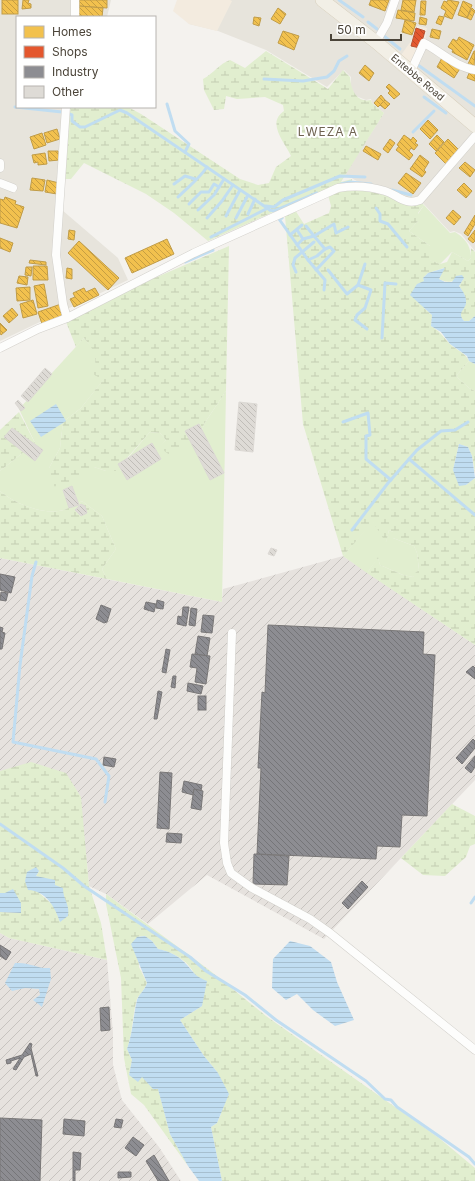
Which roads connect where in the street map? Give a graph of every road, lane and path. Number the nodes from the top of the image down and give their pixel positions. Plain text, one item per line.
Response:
1 (75, 0) edge
2 (322, 0) edge
3 (395, 0) edge
4 (75, 16) edge
5 (376, 42) junction
6 (475, 70) edge
7 (411, 71) junction
8 (66, 108) edge
9 (475, 126) edge
10 (475, 136) edge
11 (0, 163) edge
12 (0, 168) edge
13 (0, 183) edge
14 (13, 188) dead end
15 (67, 318) junction
16 (0, 348) edge
17 (232, 633) dead end
18 (475, 1050) edge

1 - 4 street
2 - 5 main road, Entebbe Road
3 - 5 street
5 - 7 main road, Entebbe Road
6 - 7 street
7 - 9 main road, Entebbe Road
8 - 15 street
10 - 15 street
11 - 12 street
13 - 14 street
15 - 16 street
17 - 18 street

